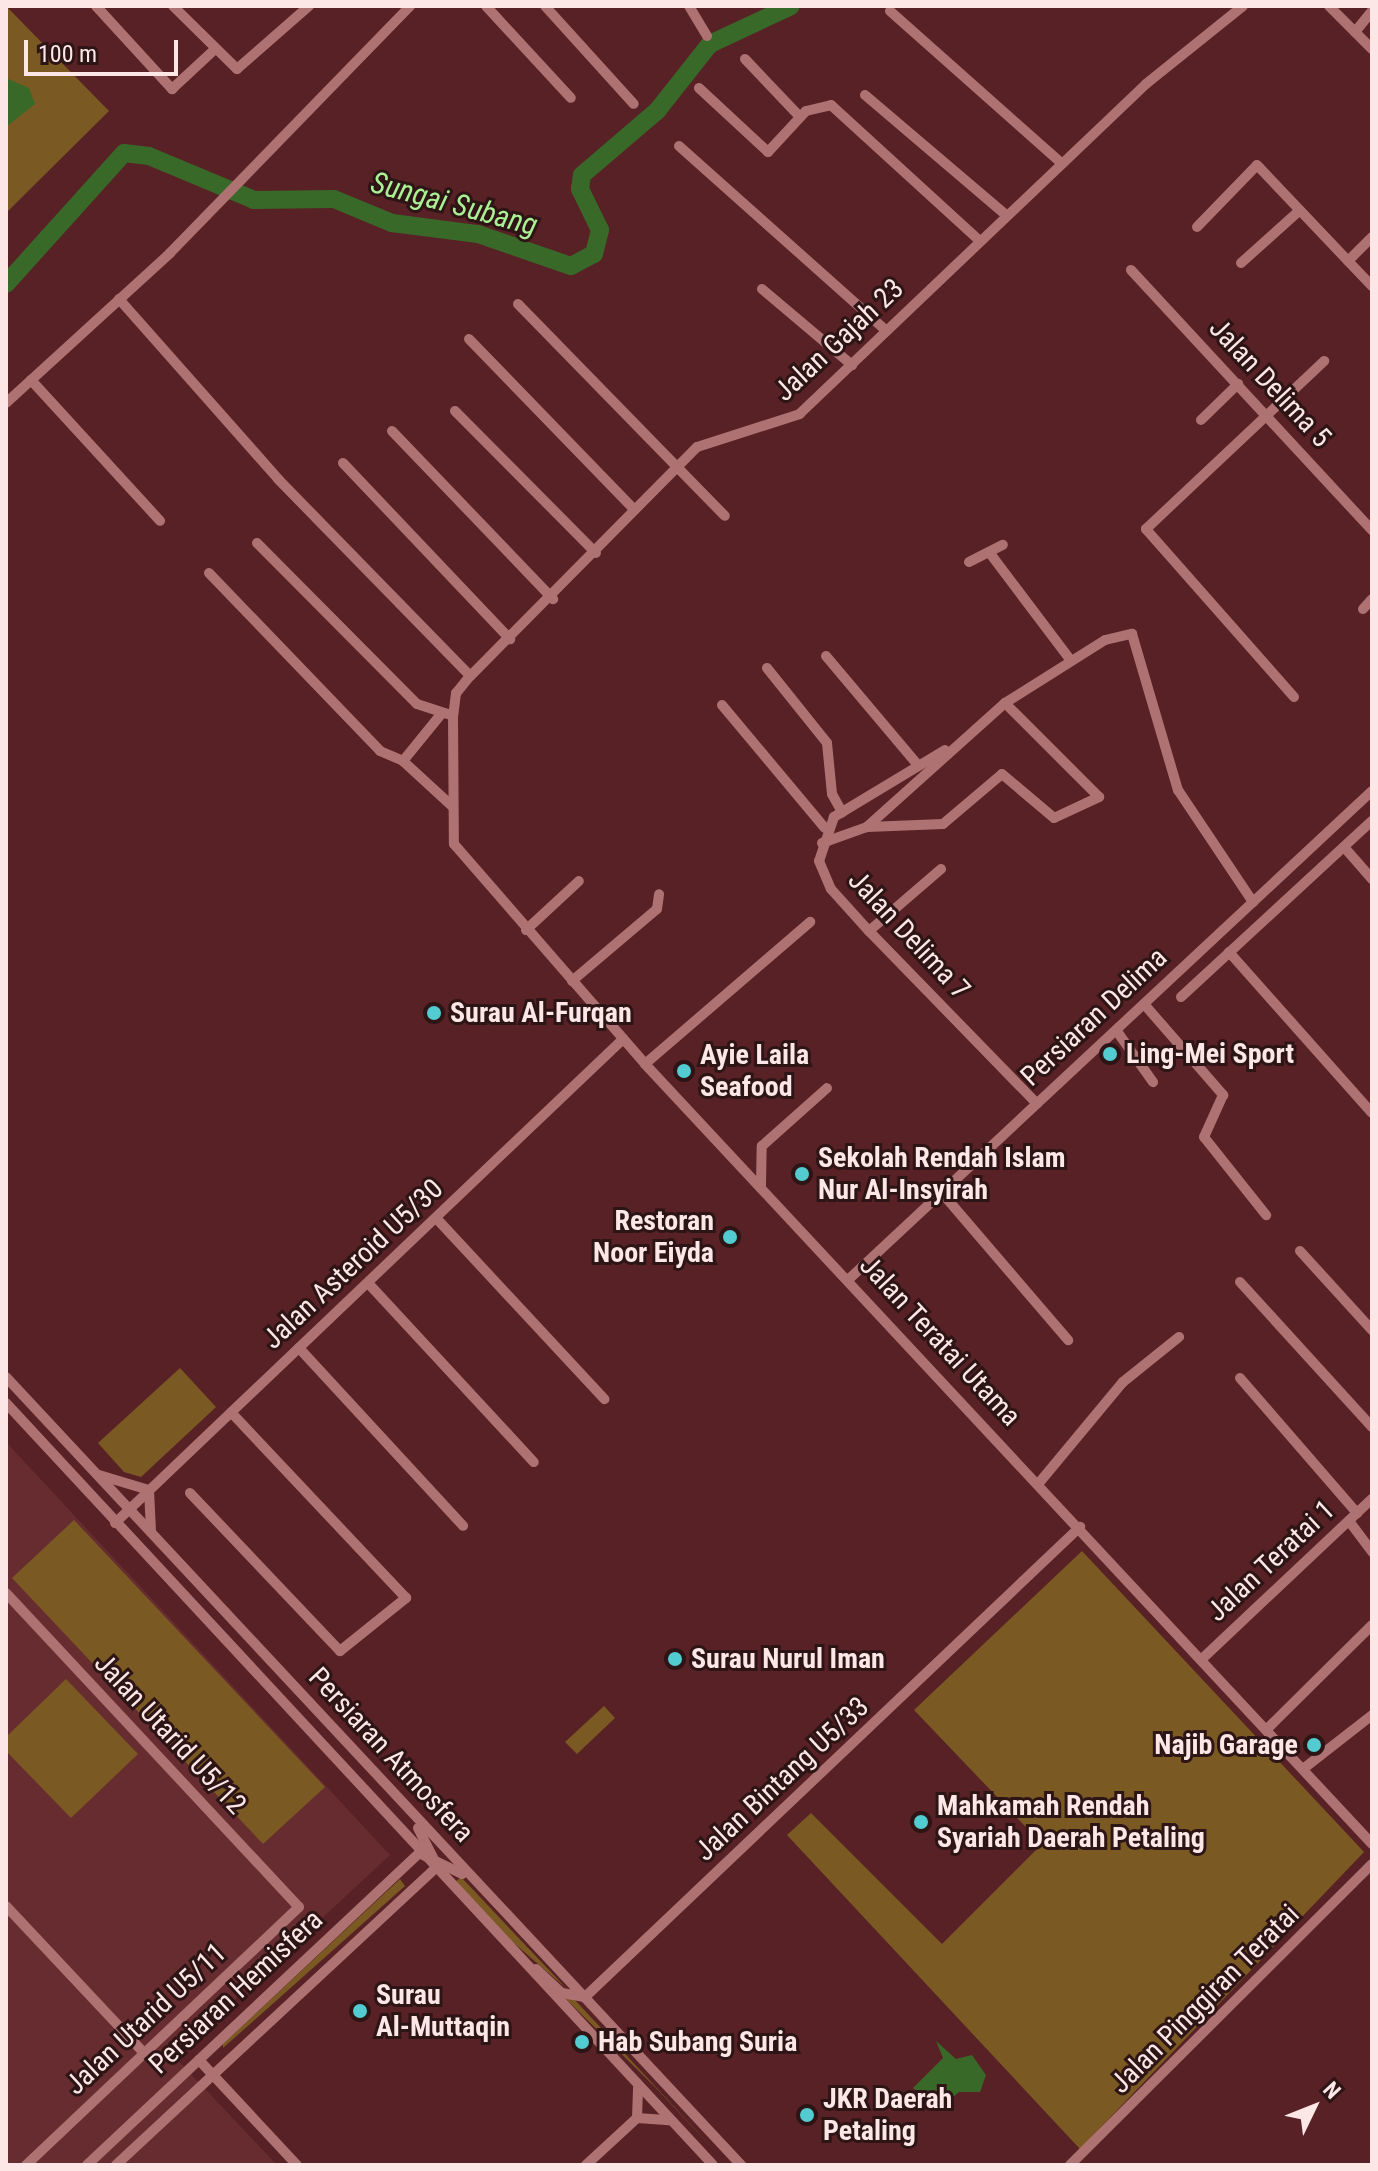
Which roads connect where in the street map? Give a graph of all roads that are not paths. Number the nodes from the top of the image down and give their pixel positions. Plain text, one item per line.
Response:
1 (96, 6) edge
2 (173, 6) edge
3 (309, 6) edge
4 (410, 6) edge
5 (486, 6) edge
6 (545, 6) edge
7 (689, 6) edge
8 (1243, 6) edge
9 (1329, 6) edge
10 (890, 11) dead end
11 (1372, 11) edge
12 (1355, 32) junction
13 (707, 36) dead end
14 (1372, 49) edge
15 (213, 51) junction
16 (745, 59) dead end
17 (699, 88) dead end
18 (865, 95) dead end
19 (571, 98) dead end
20 (634, 104) dead end
21 (800, 117) junction
22 (679, 146) dead end
23 (1061, 163) junction
24 (1300, 210) junction
25 (1006, 215) junction
26 (1197, 227) dead end
27 (1372, 237) edge
28 (979, 240) junction
29 (1348, 261) junction
30 (1241, 263) dead end
31 (1131, 270) dead end
32 (1372, 286) edge
33 (762, 289) dead end
34 (119, 299) junction
35 (518, 304) dead end
36 (887, 331) junction
37 (469, 339) dead end
38 (1324, 361) dead end
39 (852, 365) junction
40 (31, 380) junction
41 (1238, 384) junction
42 (6, 403) edge
43 (455, 411) dead end
44 (1267, 416) junction
45 (1201, 420) dead end
46 (392, 431) dead end
47 (343, 463) dead end
48 (677, 465) junction
49 (635, 510) junction
50 (725, 516) dead end
51 (160, 521) dead end
52 (1372, 530) edge
53 (257, 543) dead end
54 (1003, 545) dead end
55 (989, 552) junction
56 (596, 553) junction
57 (969, 562) dead end
58 (209, 573) dead end
59 (553, 599) junction
60 (1372, 599) edge
61 (1363, 609) dead end
62 (510, 639) junction
63 (826, 656) dead end
64 (1071, 661) junction
65 (767, 668) dead end
66 (470, 676) junction
67 (1294, 697) dead end
68 (1005, 703) junction
69 (722, 705) dead end
70 (448, 715) junction
71 (956, 744) junction
72 (403, 761) junction
73 (916, 763) junction
74 (1372, 791) edge
75 (453, 807) junction
76 (842, 812) junction
77 (1372, 821) edge
78 (867, 827) junction
79 (825, 828) junction
80 (822, 843) junction
81 (1344, 847) junction
82 (941, 869) dead end
83 (472, 872) joint
84 (1372, 879) edge
85 (579, 881) dead end
86 (659, 894) dead end
87 (1253, 902) junction
88 (810, 922) dead end
89 (526, 930) junction
90 (869, 931) junction
91 (1229, 952) junction
92 (572, 981) junction
93 (1181, 997) dead end
94 (1144, 1004) junction
95 (1116, 1030) junction
96 (623, 1039) junction
97 (645, 1064) junction
98 (1153, 1082) dead end
99 (827, 1088) dead end
100 (1037, 1104) junction
101 (1372, 1113) edge
102 (761, 1185) junction
103 (942, 1193) junction
104 (1266, 1215) dead end
105 (437, 1219) junction
106 (1300, 1251) dead end
107 (849, 1279) junction
108 (1240, 1282) dead end
109 (368, 1283) junction
110 (1372, 1330) edge
111 (1179, 1337) dead end
112 (1068, 1340) dead end
113 (299, 1348) junction
114 (6, 1377) edge
115 (1240, 1378) dead end
116 (604, 1399) dead end
117 (6, 1403) edge
118 (231, 1412) junction
119 (1372, 1427) edge
120 (534, 1462) dead end
121 (93, 1472) junction
122 (1039, 1483) junction
123 (149, 1490) junction
124 (190, 1493) dead end
125 (1372, 1499) edge
126 (128, 1510) junction
127 (1353, 1517) junction
128 (115, 1523) junction
129 (463, 1526) dead end
130 (1080, 1527) junction
131 (153, 1537) junction
132 (1372, 1552) edge
133 (6, 1593) edge
134 (1372, 1625) edge
135 (1203, 1658) junction
136 (1372, 1715) edge
137 (1267, 1729) junction
138 (369, 1768) junction
139 (1303, 1769) junction
140 (1372, 1844) edge
141 (419, 1853) junction
142 (434, 1854) junction
143 (1372, 1864) edge
144 (434, 1869) junction
145 (6, 1906) edge
146 (299, 1907) joint
147 (503, 1915) junction
148 (505, 1946) junction
149 (585, 1997) junction
150 (144, 2053) junction
151 (199, 2060) junction
152 (213, 2075) junction
153 (635, 2083) junction
154 (637, 2118) junction
155 (671, 2121) junction
156 (739, 2164) edge
157 (26, 2165) edge
158 (87, 2165) edge
159 (116, 2165) edge
160 (297, 2165) edge
161 (586, 2165) edge
162 (713, 2165) edge
163 (1070, 2165) edge

1 - 15 street
2 - 15 street
3 - 15 street
4 - 34 street
5 - 19 street
6 - 20 street
7 - 13 street
8 - 23 street, Jalan Gajah 23
9 - 12 street
10 - 23 street
11 - 12 street
12 - 14 street
16 - 21 street
17 - 21 street
18 - 25 street
21 - 28 street
22 - 36 street
23 - 25 street, Jalan Gajah 23
24 - 26 street
24 - 29 street
24 - 30 street
25 - 28 street, Jalan Gajah 23
27 - 29 street
28 - 36 street, Jalan Gajah 23
29 - 32 street
31 - 41 street, Jalan Delima 5
33 - 39 street
34 - 40 street
34 - 66 street
35 - 48 street
36 - 39 street, Jalan Gajah 23
37 - 49 street
38 - 44 street
39 - 48 street, Jalan Gajah 23
40 - 42 street
40 - 51 street
41 - 44 street, Jalan Delima 5
41 - 45 street
43 - 56 street
44 - 52 street, Jalan Delima 5
44 - 67 street
46 - 59 street
47 - 62 street
48 - 49 street, Jalan Gajah 23
48 - 50 street
49 - 56 street, Jalan Gajah 23
53 - 70 street
54 - 55 street
55 - 57 street
55 - 64 street
56 - 59 street, Jalan Gajah 23
58 - 72 street
59 - 62 street, Jalan Gajah 23
60 - 61 street
62 - 66 street, Jalan Gajah 23
63 - 73 street
64 - 68 street
64 - 87 street
65 - 76 street
66 - 70 street, Jalan Gajah 23
68 - 71 street
68 - 78 street
69 - 79 street
70 - 72 street
70 - 75 street, Jalan Gajah 23
71 - 73 street
71 - 78 street
72 - 75 street
73 - 76 street
74 - 87 street, Persiaran Delima
75 - 83 street, Jalan Gajah 23
76 - 79 street
77 - 81 street
78 - 80 street
79 - 80 street, Jalan Delima 7
80 - 90 street, Jalan Delima 7
81 - 84 street
81 - 91 street
82 - 90 street
83 - 89 street, Jalan Teratai Utama
85 - 89 street
86 - 92 street
87 - 94 street, Persiaran Delima
88 - 97 street
89 - 92 street, Jalan Teratai Utama
90 - 100 street, Jalan Delima 7
91 - 93 street
91 - 101 street
92 - 96 street, Jalan Teratai Utama
94 - 95 street, Persiaran Delima
94 - 104 street
95 - 98 street
95 - 100 street, Persiaran Delima
96 - 97 street, Jalan Teratai Utama
96 - 105 street, Jalan Asteroid U5/30
97 - 102 street, Jalan Teratai Utama
99 - 102 street
100 - 103 street, Persiaran Delima
102 - 107 street, Jalan Teratai Utama
103 - 107 street, Persiaran Delima
103 - 112 street
105 - 109 street, Jalan Asteroid U5/30
105 - 116 street
106 - 110 street
107 - 122 street, Jalan Teratai Utama
108 - 119 street
109 - 113 street, Jalan Asteroid U5/30
109 - 120 street
111 - 122 street
113 - 118 street, Jalan Asteroid U5/30
113 - 129 street
114 - 121 street, Persiaran Atmosfera
115 - 127 street
117 - 128 street, Persiaran Atmosfera
118 - 123 street, Jalan Asteroid U5/30
118 - 124 street
121 - 123 street
121 - 126 street, Persiaran Atmosfera
122 - 130 street, Jalan Teratai Utama
123 - 126 street, Jalan Asteroid U5/30
123 - 131 street
125 - 127 street, Jalan Teratai 1
126 - 128 street, Jalan Asteroid U5/30
126 - 131 street, Persiaran Atmosfera
127 - 132 street
127 - 135 street, Jalan Teratai 1
128 - 141 street, Persiaran Atmosfera
130 - 135 street, Jalan Teratai Utama
130 - 149 street, Jalan Bintang U5/33
131 - 138 street, Persiaran Atmosfera
133 - 146 street, Jalan Utarid U5/12
134 - 137 street
135 - 137 street, Jalan Teratai Utama
136 - 139 street
137 - 139 street, Jalan Teratai Utama
138 - 142 street
138 - 147 street, Persiaran Atmosfera
139 - 140 street, Jalan Teratai Utama
141 - 142 street
141 - 144 street, Persiaran Atmosfera
141 - 151 street, Persiaran Hemisfera
142 - 144 street
142 - 147 street
143 - 163 street, Jalan Pinggiran Teratai
144 - 148 street, Persiaran Atmosfera
144 - 152 street, Persiaran Hemisfera
145 - 150 street
146 - 150 street, Jalan Utarid U5/11
147 - 149 street, Persiaran Atmosfera
148 - 149 street
148 - 153 street, Persiaran Atmosfera
149 - 156 street, Persiaran Atmosfera
150 - 157 street, Jalan Utarid U5/11
151 - 152 street
151 - 158 street, Persiaran Hemisfera
152 - 159 street, Persiaran Hemisfera
152 - 160 street
153 - 154 street
153 - 155 street, Persiaran Atmosfera
154 - 155 street
154 - 161 street
155 - 162 street, Persiaran Atmosfera

